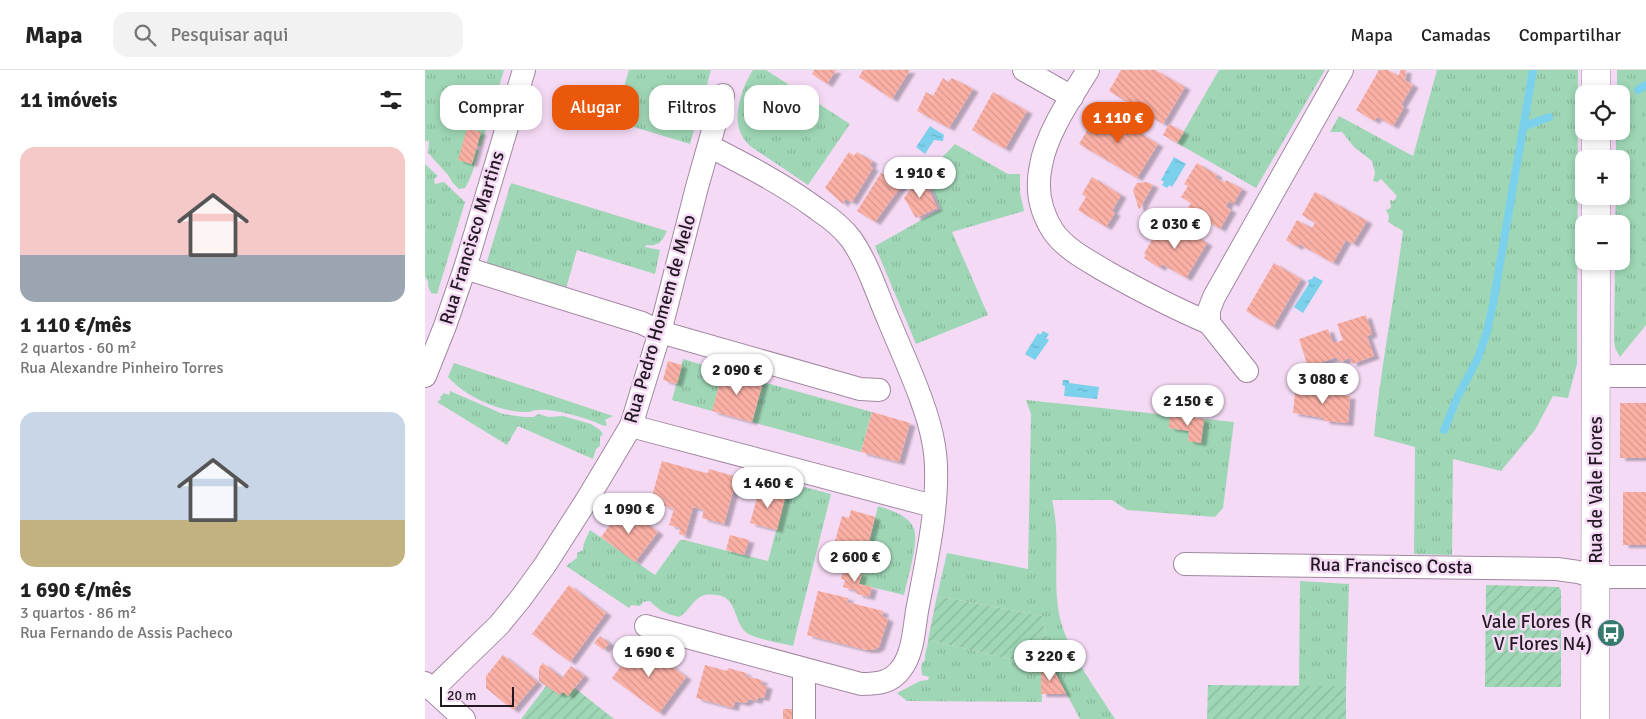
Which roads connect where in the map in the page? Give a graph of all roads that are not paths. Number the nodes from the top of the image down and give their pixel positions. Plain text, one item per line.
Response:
1 (524, 70) edge
2 (1024, 70) edge
3 (1088, 70) edge
4 (1342, 70) edge
5 (1596, 70) edge
6 (1596, 85) edge
7 (1072, 97) junction
8 (713, 130) edge
9 (709, 146) junction
10 (465, 268) junction
11 (1596, 270) edge
12 (1209, 323) junction
13 (661, 332) junction
14 (1247, 370) dead end
15 (425, 376) edge
16 (1596, 376) junction
17 (1646, 376) edge
18 (879, 390) dead end
19 (631, 426) junction
20 (933, 506) junction
21 (1185, 564) dead end
22 (1595, 577) junction
23 (1646, 578) edge
24 (646, 626) dead end
25 (804, 670) junction
26 (429, 686) edge
27 (464, 719) edge
28 (804, 719) edge
29 (1595, 719) edge

1 - 10 street, Rua Francisco Martins
2 - 7 street
3 - 7 street
4 - 12 street
5 - 6 street
7 - 12 street
8 - 9 street, Rua Pedro Homem de Melo
9 - 13 street, Rua Pedro Homem de Melo
9 - 20 street
10 - 13 street
10 - 15 street, Rua Francisco Martins
11 - 16 street, Rua de Vale Flores
12 - 14 street
13 - 18 street
13 - 19 street, Rua Pedro Homem de Melo
16 - 17 street
16 - 22 street, Rua de Vale Flores
19 - 20 street
19 - 26 street, Rua Pedro Homem de Melo
20 - 25 street
21 - 22 street, Rua Francisco Costa
22 - 23 street, Rua Francisco Costa
22 - 29 street, Rua de Vale Flores
24 - 25 street
25 - 28 street
26 - 27 street

